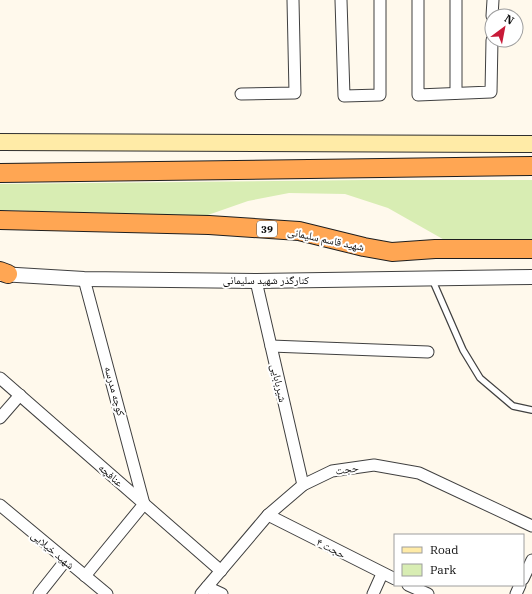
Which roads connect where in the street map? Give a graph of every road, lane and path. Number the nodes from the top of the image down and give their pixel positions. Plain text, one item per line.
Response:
1 (293, 0) edge
2 (341, 0) edge
3 (380, 0) edge
4 (418, 0) edge
5 (456, 0) edge
6 (492, 48) edge
7 (456, 93) junction
8 (241, 94) dead end
9 (0, 142) edge
10 (532, 144) edge
11 (532, 166) edge
12 (0, 173) edge
13 (0, 220) edge
14 (532, 249) edge
15 (3, 273) edge
16 (532, 277) edge
17 (84, 279) junction
18 (432, 279) junction
19 (256, 281) junction
20 (271, 346) junction
21 (428, 352) dead end
22 (0, 378) edge
23 (20, 395) junction
24 (532, 410) edge
25 (0, 418) edge
26 (303, 486) junction
27 (144, 504) junction
28 (0, 505) edge
29 (268, 515) junction
30 (532, 526) edge
31 (66, 560) junction
32 (532, 560) edge
33 (221, 571) junction
34 (382, 574) junction
35 (85, 576) junction
36 (524, 577) edge
37 (394, 579) edge
38 (410, 586) edge
39 (204, 591) edge
40 (39, 594) edge
41 (107, 594) edge
42 (222, 594) edge
43 (373, 594) edge
44 (428, 594) edge

1 - 8 street
2 - 3 street
4 - 7 street
5 - 7 street
6 - 7 street
9 - 10 main road
11 - 12 highway
13 - 14 highway, شهید قاسم سلیمانی / 39
15 - 17 street, کنارگذر شهید سلیمانی
16 - 18 street, کنارگذر شهید سلیمانی
17 - 19 street, کنارگذر شهید سلیمانی
17 - 27 street, کوچه مدرسه
18 - 19 street, کنارگذر شهید سلیمانی
18 - 24 lane
19 - 20 street, شیربابایی
20 - 21 street
20 - 26 street, شیربابایی
22 - 23 street, عنافچه
23 - 25 street
23 - 27 street, عنافچه
26 - 29 street, حجت
26 - 30 street, حجت
27 - 33 street, عنافچه
27 - 35 street
28 - 31 street, شهید خیلایی
29 - 33 street, حجت
29 - 34 street, حجت ۴
31 - 35 street, شهید خیلایی
31 - 40 street
32 - 36 street
33 - 39 street, حجت
34 - 37 street, حجت ۴
34 - 43 street
35 - 41 street, شهید خیلایی
38 - 44 street
39 - 42 street

